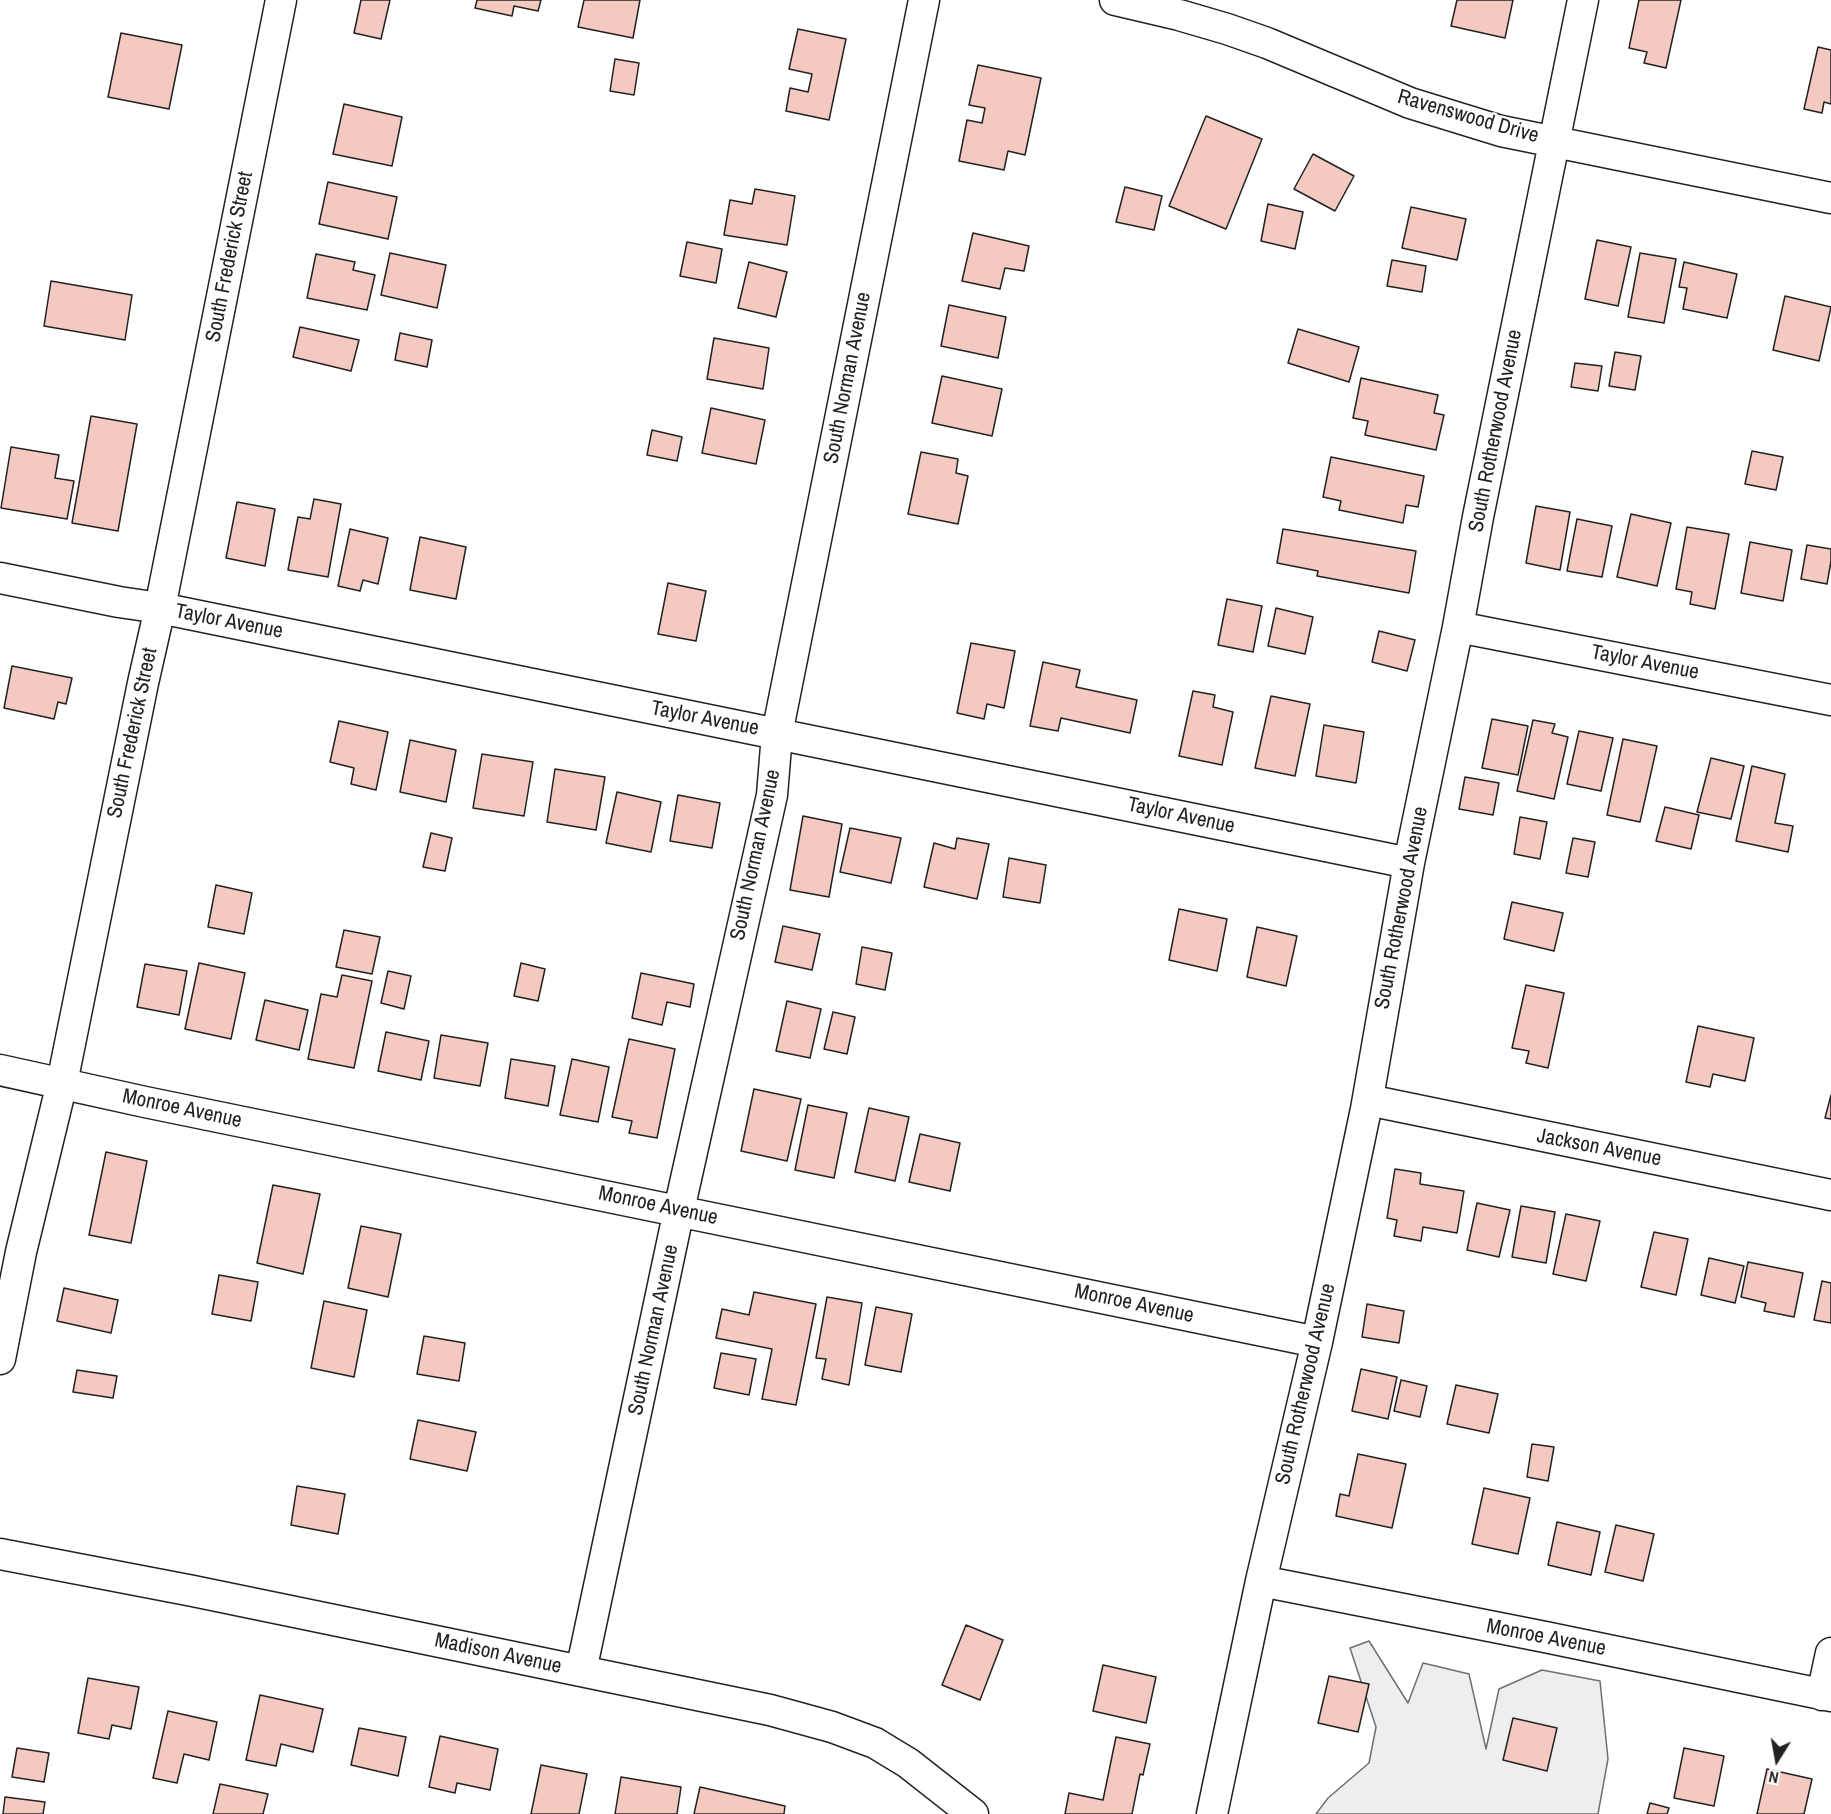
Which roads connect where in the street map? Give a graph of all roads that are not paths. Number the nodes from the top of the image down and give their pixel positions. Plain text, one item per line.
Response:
1 (281, 0) edge
2 (924, 0) edge
3 (1115, 0) edge
4 (1583, 0) edge
5 (1555, 142) junction
6 (1831, 198) edge
7 (0, 578) edge
8 (160, 608) junction
9 (1458, 627) junction
10 (1831, 700) edge
11 (777, 734) junction
12 (1409, 863) junction
13 (0, 1070) edge
14 (62, 1083) junction
15 (1368, 1100) junction
16 (1831, 1195) edge
17 (679, 1210) junction
18 (1317, 1341) junction
19 (0, 1359) edge
20 (0, 1554) edge
21 (1261, 1581) junction
22 (1831, 1653) edge
23 (581, 1671) junction
24 (1826, 1695) edge
25 (973, 1814) edge
26 (1212, 1814) edge

1 - 8 street, South Frederick Street
2 - 11 street, South Norman Avenue
3 - 5 street, Ravenswood Drive
4 - 5 street, South Rotherwood Avenue
5 - 6 street, Ravenswood Drive
5 - 9 street, South Rotherwood Avenue
7 - 8 street, Taylor Avenue
8 - 11 street, Taylor Avenue
8 - 14 street, South Frederick Street
9 - 10 street, Taylor Avenue
9 - 12 street, South Rotherwood Avenue
11 - 12 street, Taylor Avenue
11 - 17 street, South Norman Avenue
12 - 15 street, South Rotherwood Avenue
13 - 14 street, Monroe Avenue
14 - 17 street, Monroe Avenue
14 - 19 street, South Frederick Street
15 - 16 street, Jackson Avenue
15 - 18 street, South Rotherwood Avenue
17 - 18 street, Monroe Avenue
17 - 23 street, South Norman Avenue
18 - 21 street, South Rotherwood Avenue
20 - 23 street, Madison Avenue
21 - 24 street, Monroe Avenue
21 - 26 street, South Rotherwood Avenue
22 - 24 street
23 - 25 street, Madison Avenue

